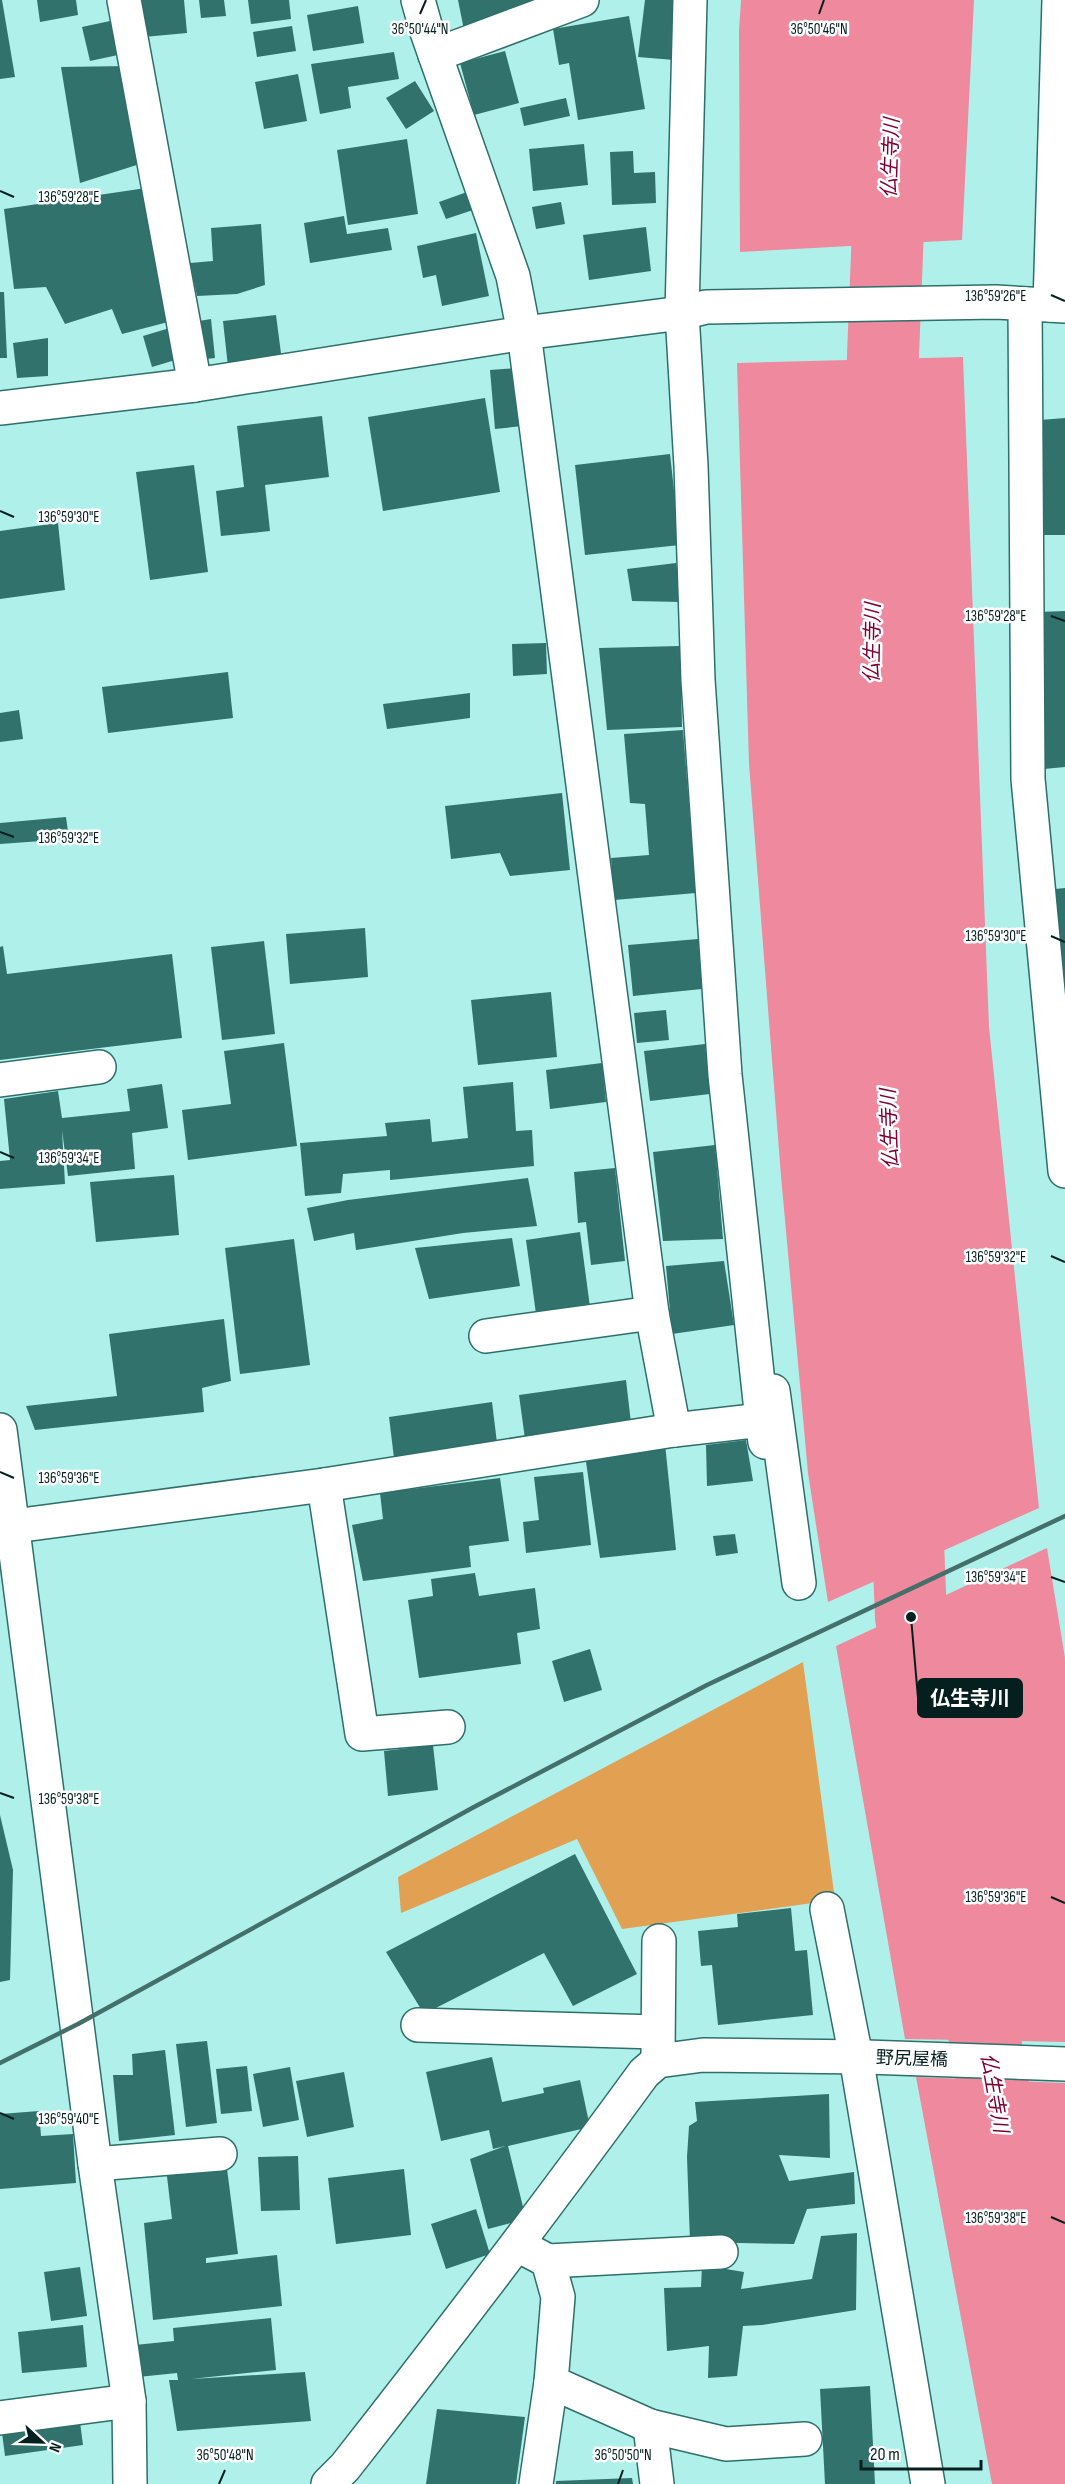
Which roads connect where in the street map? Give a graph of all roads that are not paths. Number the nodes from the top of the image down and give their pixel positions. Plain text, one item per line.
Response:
1 (124, 0) edge
2 (418, 0) edge
3 (582, 0) edge
4 (690, 0) edge
5 (1059, 0) edge
6 (435, 55) junction
7 (1034, 304) edge
8 (694, 310) junction
9 (524, 333) junction
10 (685, 358) junction
11 (195, 385) junction
12 (0, 408) edge
13 (99, 1067) dead end
14 (0, 1080) edge
15 (1065, 1171) edge
16 (652, 1313) junction
17 (486, 1336) dead end
18 (762, 1420) junction
19 (0, 1430) edge
20 (674, 1430) junction
21 (324, 1485) junction
22 (6, 1528) edge
23 (776, 1530) dead end
24 (799, 1583) dead end
25 (448, 1727) dead end
26 (827, 1909) dead end
27 (659, 1941) dead end
28 (418, 2025) dead end
29 (658, 2047) junction
30 (861, 2057) junction
31 (1065, 2064) edge
32 (220, 2154) dead end
33 (95, 2164) junction
34 (517, 2245) junction
35 (721, 2252) dead end
36 (548, 2261) junction
37 (551, 2382) junction
38 (129, 2401) junction
39 (0, 2418) edge
40 (650, 2426) junction
41 (805, 2439) dead end
42 (130, 2484) edge
43 (328, 2484) edge
44 (536, 2484) edge
45 (657, 2484) edge
46 (928, 2484) edge

1 - 11 street
2 - 6 street
3 - 6 street
4 - 8 street
5 - 7 street
6 - 9 street
7 - 8 street
7 - 15 street
8 - 9 street
8 - 10 street
9 - 11 street
9 - 16 street
10 - 18 street
10 - 24 street
11 - 12 street
13 - 14 street
16 - 17 street
16 - 20 street
18 - 20 street
18 - 23 street
19 - 22 street
20 - 21 street
21 - 22 street
21 - 25 street
22 - 33 street
26 - 30 street
27 - 29 street
28 - 29 street, 野尻屋橋
29 - 30 street, 野尻屋橋
29 - 34 street
30 - 31 street, 野尻屋橋
30 - 46 street
32 - 33 street
33 - 38 street
34 - 36 street
34 - 43 street
35 - 36 street
36 - 37 street
37 - 40 street
37 - 44 street
38 - 39 street
38 - 42 street
40 - 41 street
40 - 45 street

